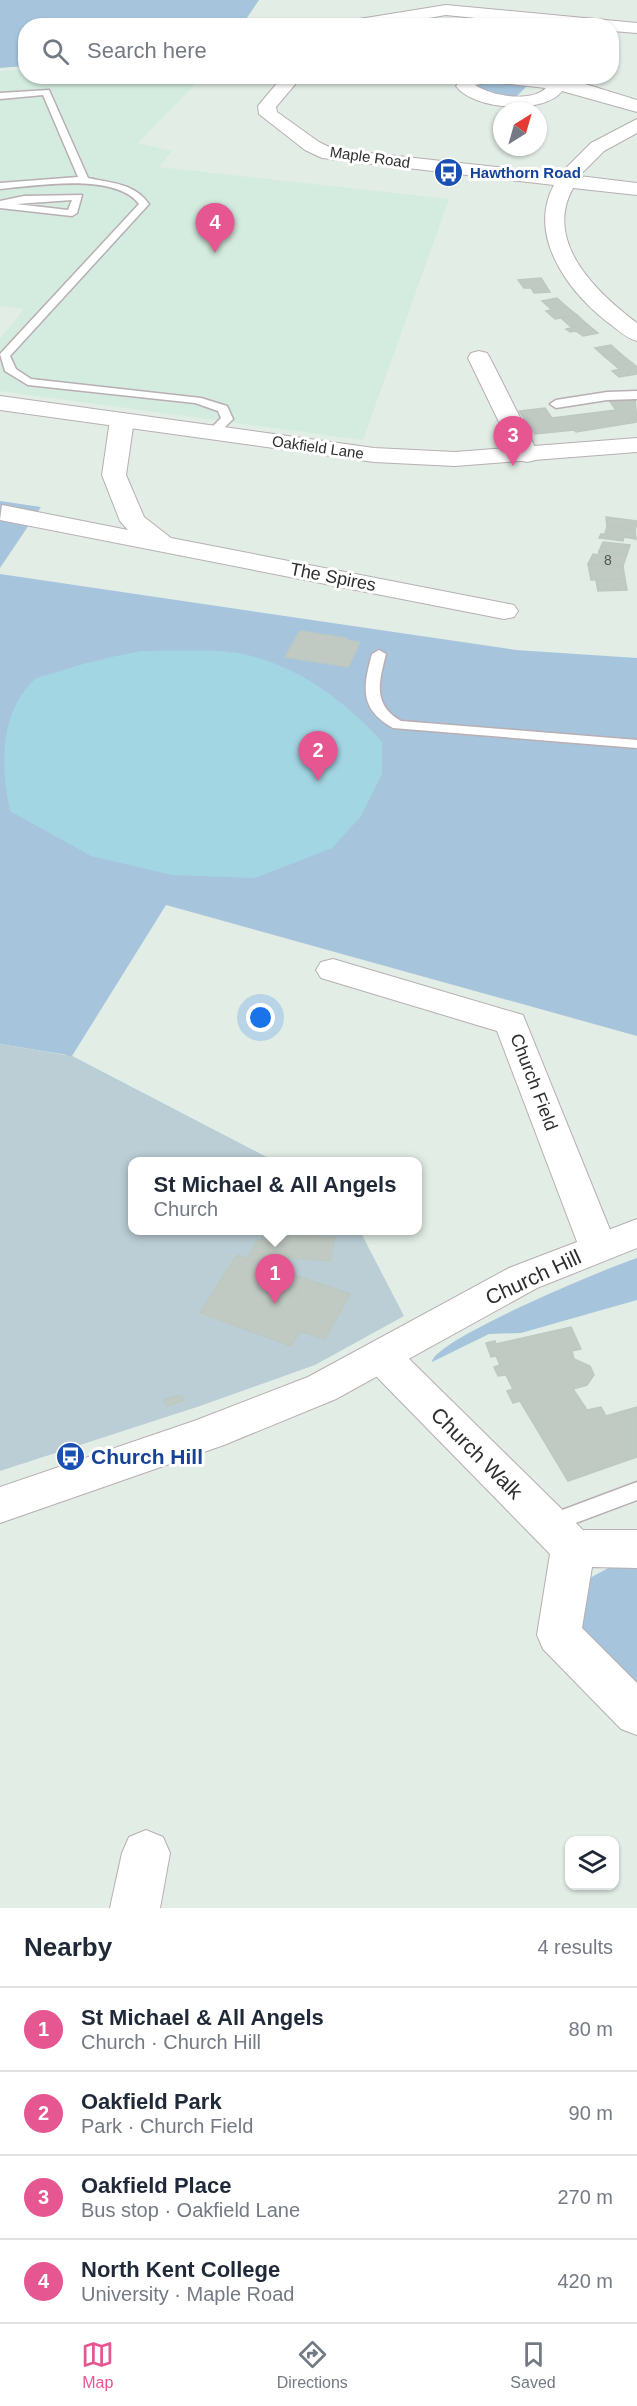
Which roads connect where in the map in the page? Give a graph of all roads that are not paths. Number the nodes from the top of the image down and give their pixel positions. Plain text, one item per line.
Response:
1 (396, 18) edge
2 (531, 18) edge
3 (619, 26) edge
4 (637, 28) edge
5 (286, 84) edge
6 (557, 85) dead end
7 (0, 96) edge
8 (637, 106) edge
9 (637, 125) edge
10 (84, 180) junction
11 (566, 180) junction
12 (0, 186) edge
13 (637, 189) edge
14 (0, 205) edge
15 (637, 334) edge
16 (479, 358) dead end
17 (637, 395) edge
18 (556, 404) dead end
19 (3, 406) edge
20 (122, 420) junction
21 (212, 433) junction
22 (637, 445) edge
23 (527, 455) junction
24 (2, 513) dead end
25 (162, 544) junction
26 (504, 611) dead end
27 (379, 654) dead end
28 (637, 744) edge
29 (333, 970) dead end
30 (637, 1233) edge
31 (598, 1247) junction
32 (382, 1358) junction
33 (637, 1491) edge
34 (0, 1505) edge
35 (561, 1536) junction
36 (637, 1549) edge
37 (637, 1714) edge
38 (146, 1853) dead end
39 (135, 1908) edge

1 - 2 street
3 - 4 street
5 - 11 street, Maple Road
6 - 8 street
7 - 10 lane
9 - 11 street
10 - 12 lane
10 - 21 lane
11 - 13 street
11 - 15 street
14 - 14 lane
16 - 23 street
17 - 18 lane
19 - 20 street, Oakfield Lane
20 - 21 street, Oakfield Lane
20 - 25 street, The Spires
21 - 23 street, Oakfield Lane
22 - 23 street, Oakfield Lane
24 - 25 street, The Spires
25 - 26 street, The Spires
27 - 28 lane
29 - 31 street, Church Field
30 - 31 street, Church Hill
31 - 32 street, Church Hill
32 - 34 street, Church Hill
32 - 35 street, Church Walk
33 - 35 lane
35 - 36 street
35 - 37 street
38 - 39 street

